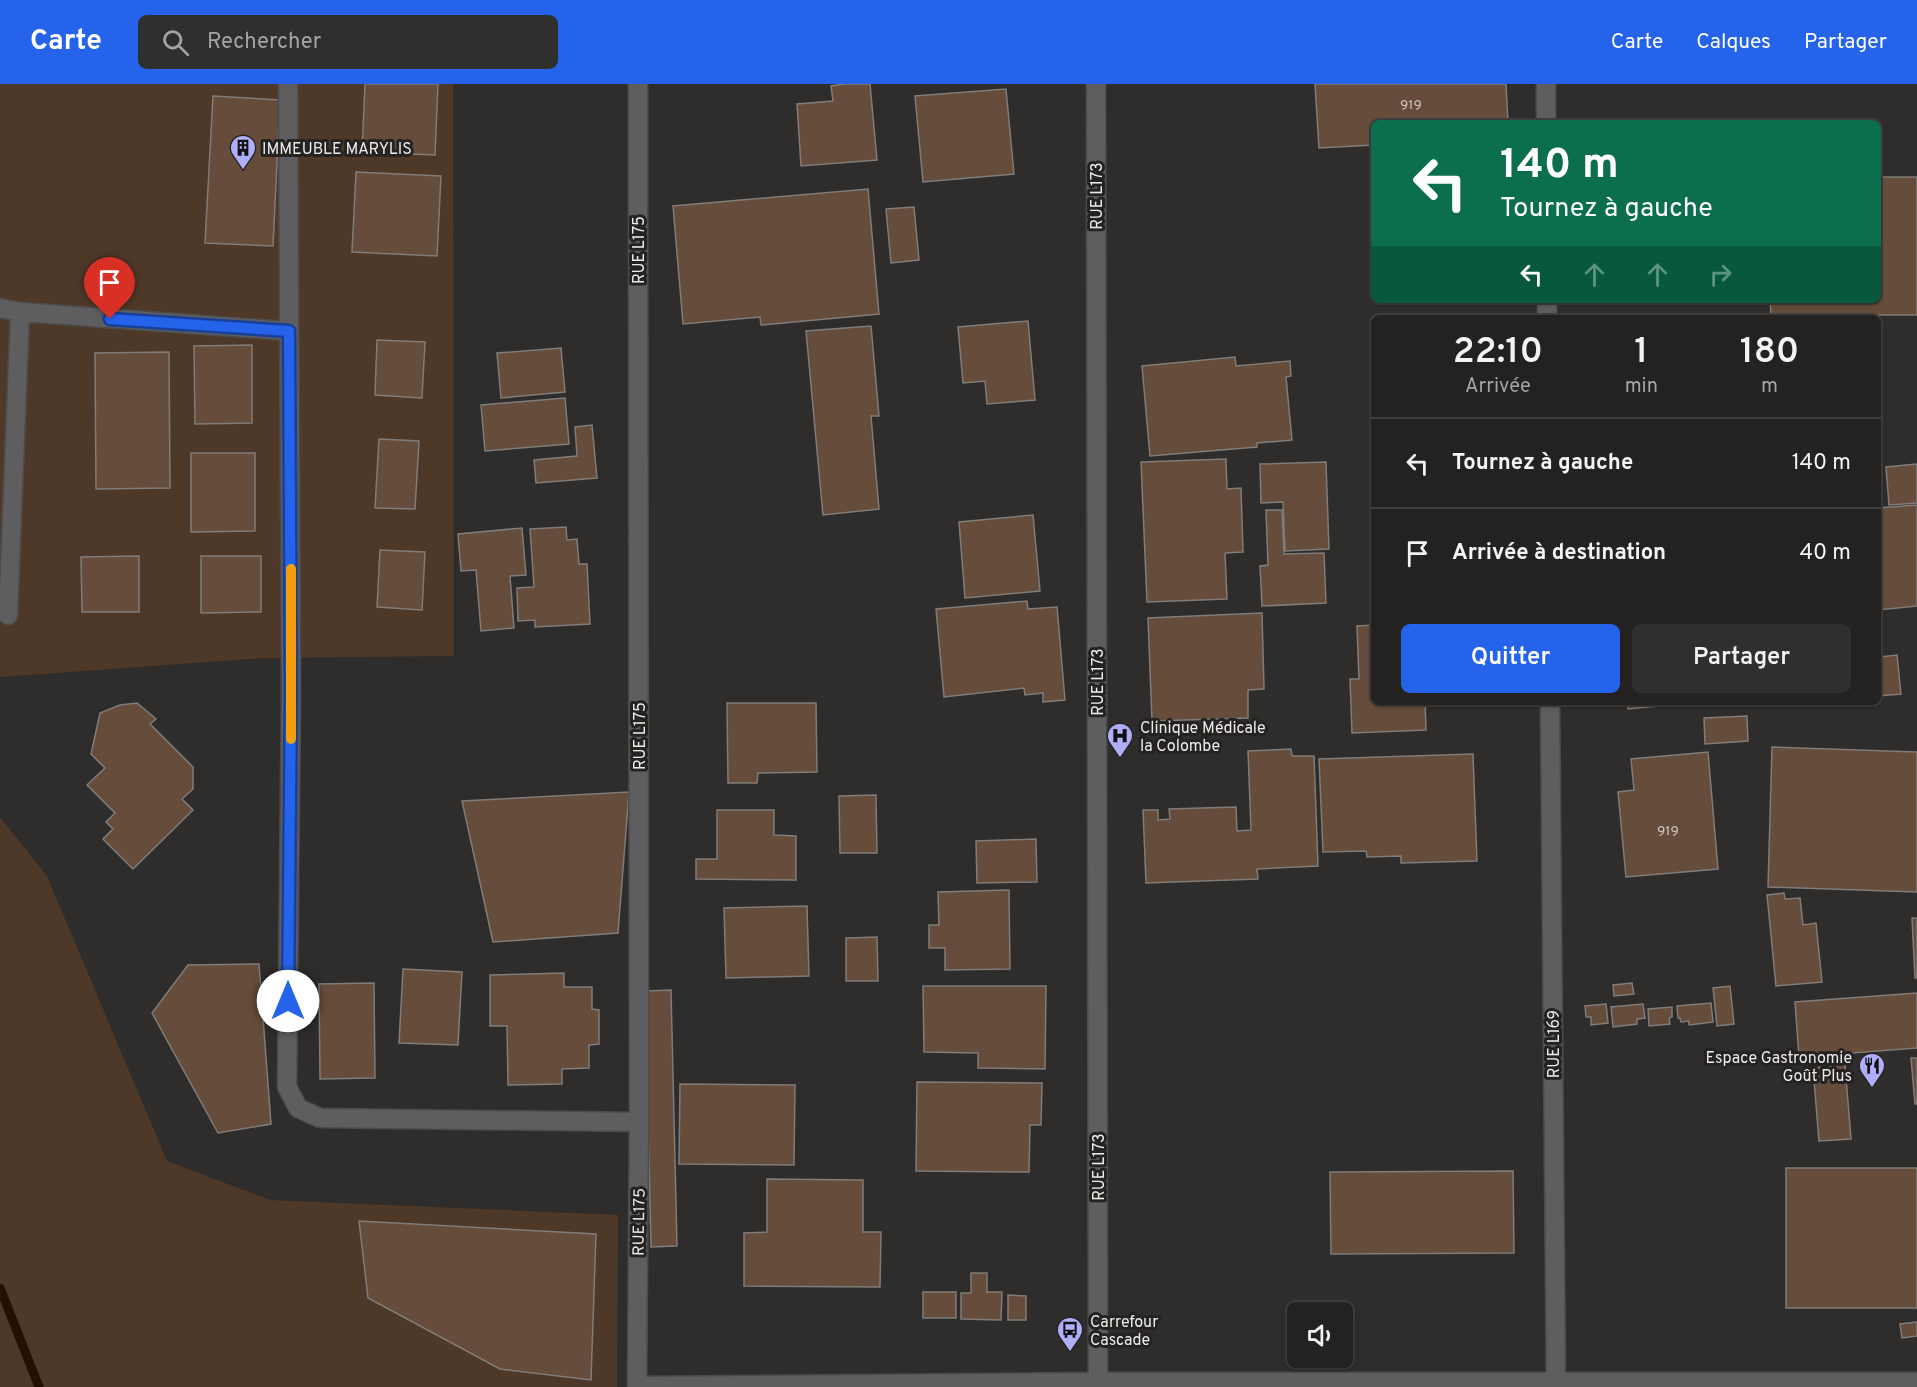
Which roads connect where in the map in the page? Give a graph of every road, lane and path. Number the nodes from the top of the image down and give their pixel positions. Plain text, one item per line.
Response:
1 (288, 84) edge
2 (638, 84) edge
3 (1096, 84) edge
4 (1546, 84) edge
5 (1546, 120) edge
6 (0, 308) edge
7 (20, 312) junction
8 (289, 331) junction
9 (8, 615) dead end
10 (1550, 705) edge
11 (639, 1122) junction
12 (1098, 1384) edge
13 (1556, 1384) edge
14 (1912, 1384) edge
15 (1828, 1385) edge
16 (637, 1387) edge

1 - 8 street
2 - 11 street, RUE L175
3 - 12 street, RUE L173
4 - 5 street
6 - 7 street
7 - 8 street
7 - 9 street
8 - 11 street
10 - 13 street, RUE L169
11 - 16 street, RUE L175
12 - 13 street
12 - 16 street
13 - 15 street
14 - 15 street

